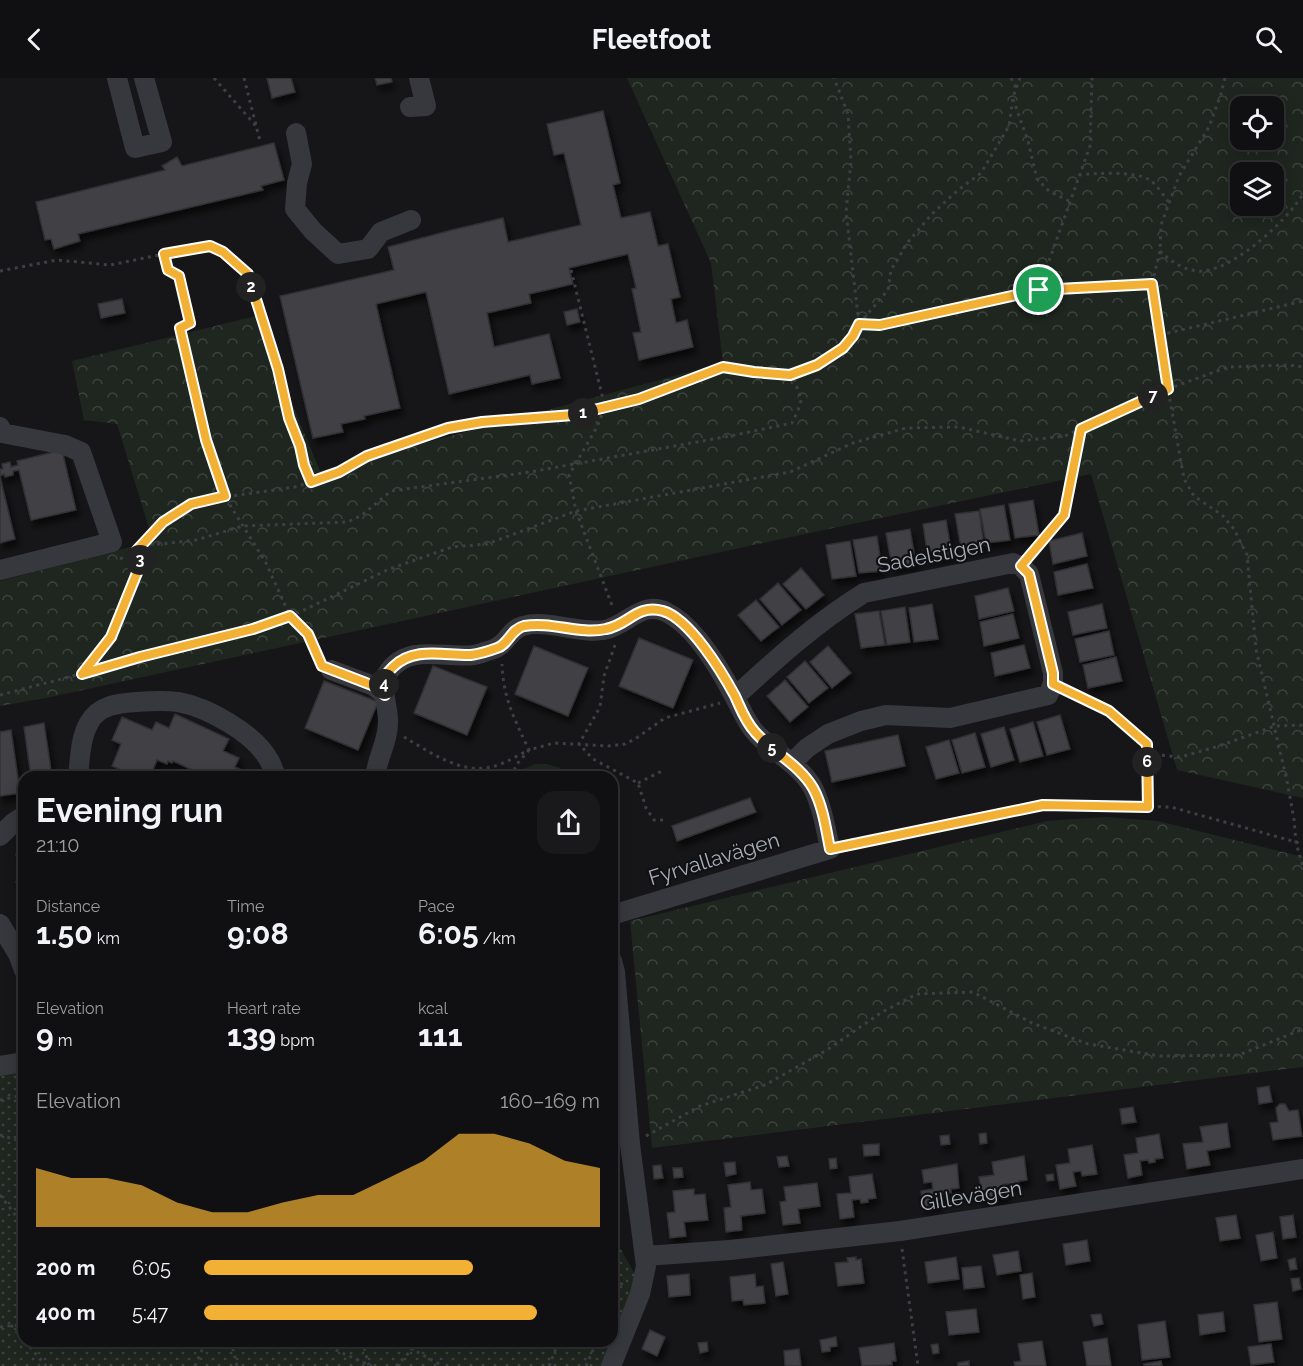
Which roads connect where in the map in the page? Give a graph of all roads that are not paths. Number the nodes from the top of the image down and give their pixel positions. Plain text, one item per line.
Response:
1 (117, 78) edge
2 (144, 78) edge
3 (419, 78) edge
4 (410, 107) dead end
5 (296, 133) dead end
6 (411, 220) dead end
7 (1, 430) edge
8 (0, 570) edge
9 (331, 670) road end
10 (385, 695) junction
11 (735, 697) junction
12 (792, 763) junction
13 (79, 771) edge
14 (274, 771) edge
15 (376, 771) edge
16 (18, 820) edge
17 (0, 836) edge
18 (618, 913) edge
19 (0, 924) edge
20 (18, 954) edge
21 (618, 1005) edge
22 (18, 1063) edge
23 (0, 1066) edge
24 (1303, 1169) edge
25 (645, 1256) junction
26 (611, 1366) edge

1 - 2 street
3 - 4 street
5 - 6 street
7 - 8 street
9 - 10 street
10 - 11 street
10 - 15 street
11 - 12 street
11 - 12 street, Sadelstigen
12 - 18 street, Fyrvallavägen
13 - 14 street
16 - 17 street
19 - 20 street
21 - 25 street
22 - 23 street
24 - 25 street, Gillevägen
25 - 26 street

